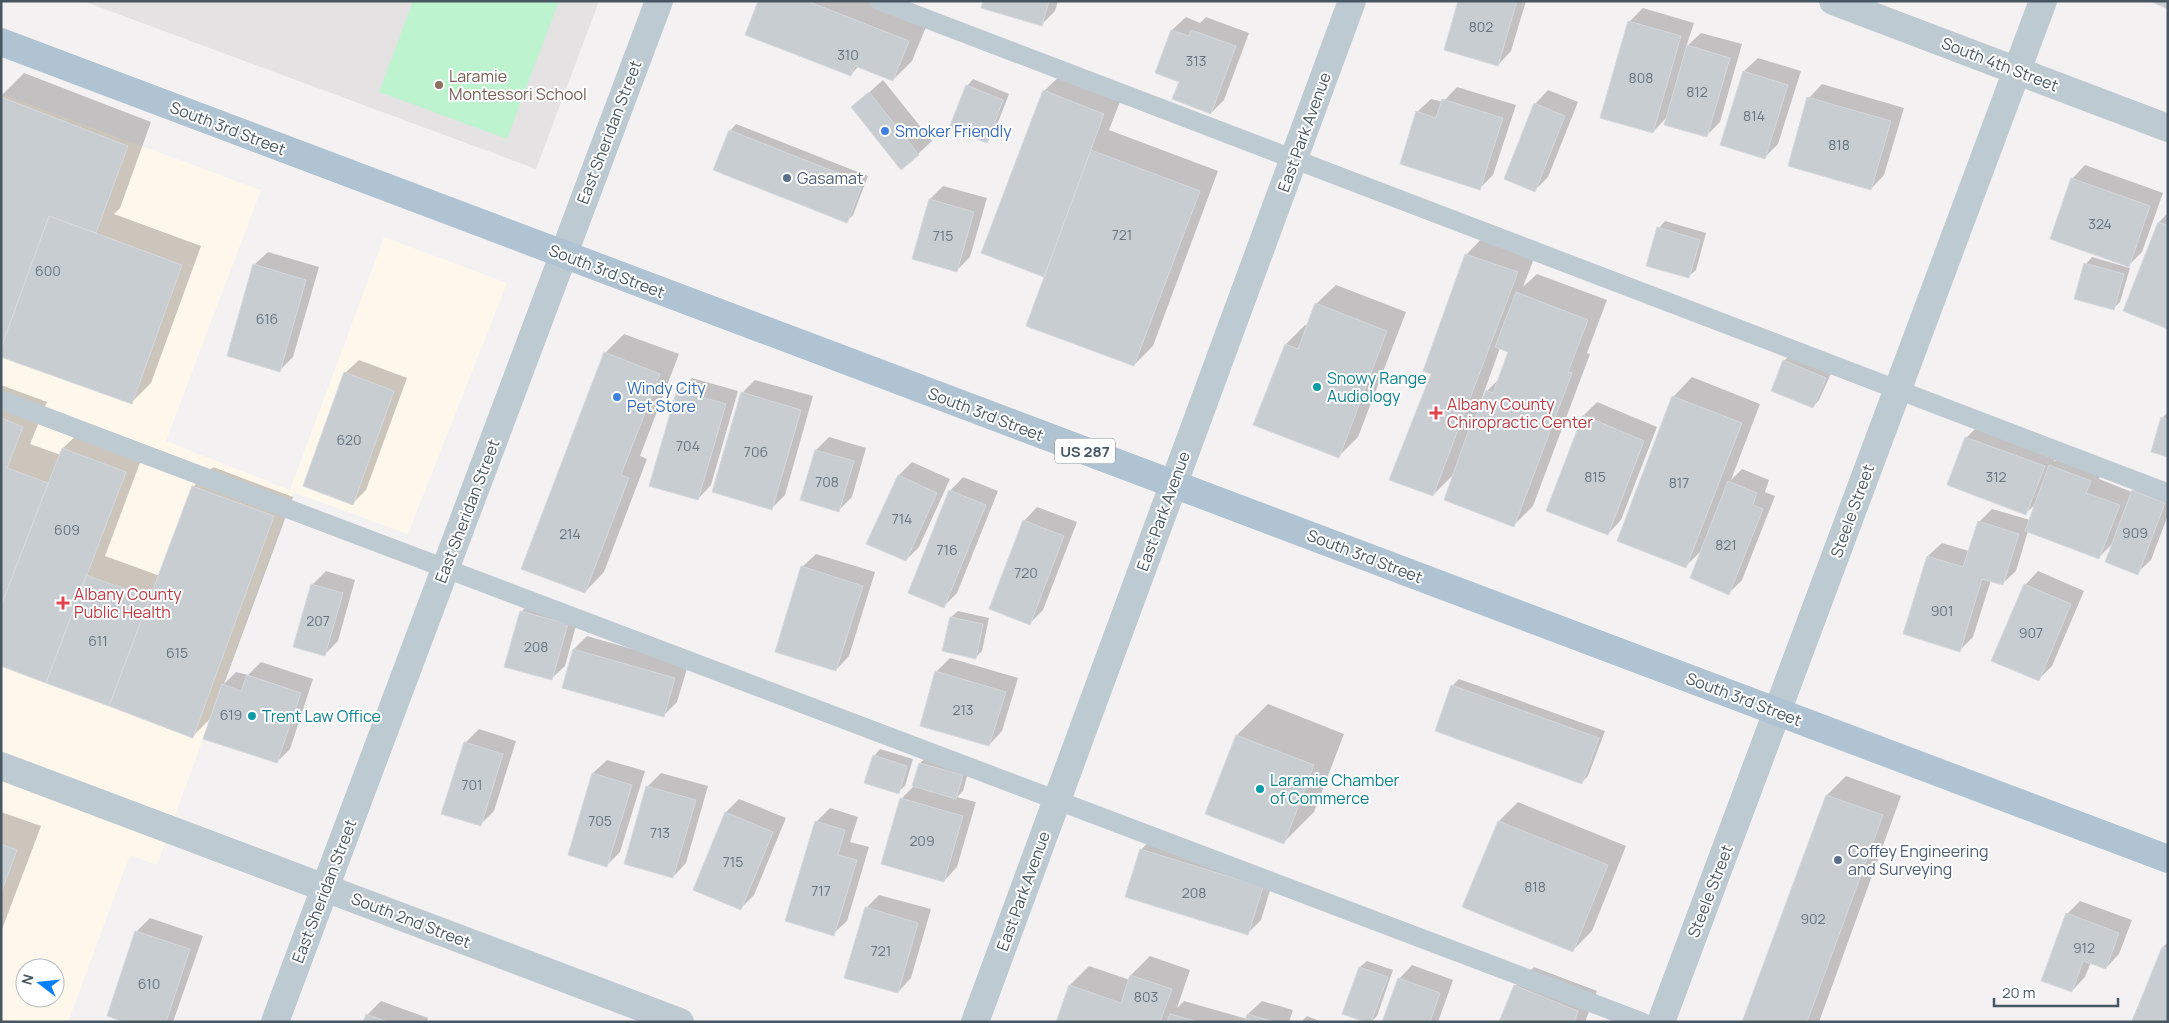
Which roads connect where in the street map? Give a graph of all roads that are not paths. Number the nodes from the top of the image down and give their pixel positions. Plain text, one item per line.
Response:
1 (658, 1) edge
2 (880, 1) edge
3 (1352, 1) edge
4 (1833, 1) edge
5 (2043, 1) edge
6 (1, 42) edge
7 (2017, 70) junction
8 (2168, 128) edge
9 (1294, 160) junction
10 (564, 254) junction
11 (1896, 391) junction
12 (1, 400) edge
13 (1174, 484) junction
14 (2168, 493) edge
15 (446, 568) junction
16 (1776, 712) junction
17 (1, 766) edge
18 (1057, 800) junction
19 (2168, 860) edge
20 (325, 888) junction
21 (275, 1022) edge
22 (680, 1022) edge
23 (975, 1022) edge
24 (1642, 1022) edge
25 (1660, 1022) edge

1 - 10 street, East Sheridan Street
2 - 9 lane
3 - 9 street, East Park Avenue
4 - 7 street, South 4th Street
5 - 7 street, Steele Street
6 - 10 main road, South 3rd Street / US 287
7 - 8 street, South 4th Street
7 - 11 street, Steele Street
9 - 11 lane
9 - 13 street, East Park Avenue
10 - 13 main road, South 3rd Street / US 287
10 - 15 street, East Sheridan Street
11 - 14 lane
11 - 16 street, Steele Street
12 - 15 lane
13 - 16 main road, South 3rd Street / US 287
13 - 18 street, East Park Avenue
15 - 18 lane
15 - 20 street, East Sheridan Street
16 - 19 main road, South 3rd Street / US 287
16 - 25 street, Steele Street
17 - 20 street, South 2nd Street
18 - 23 street, East Park Avenue
18 - 24 lane
20 - 21 street, East Sheridan Street
20 - 22 street, South 2nd Street

